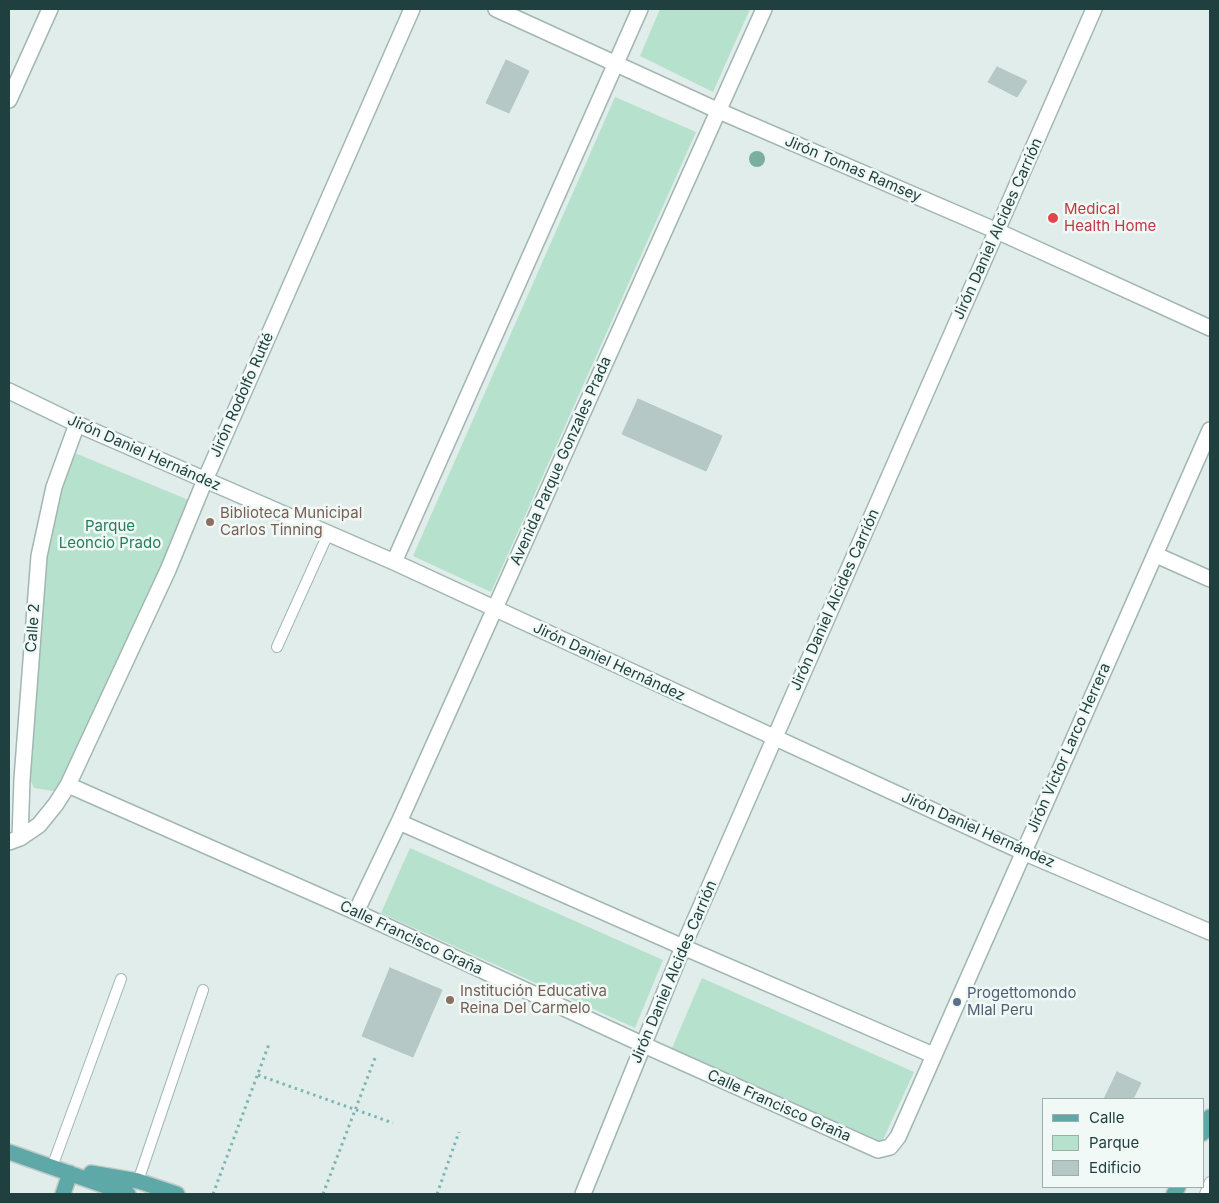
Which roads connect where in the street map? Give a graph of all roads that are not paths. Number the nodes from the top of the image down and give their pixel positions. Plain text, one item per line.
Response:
1 (50, 9) edge
2 (412, 9) edge
3 (496, 9) edge
4 (640, 9) edge
5 (764, 9) edge
6 (1094, 9) edge
7 (616, 64) junction
8 (9, 100) edge
9 (718, 110) junction
10 (997, 231) junction
11 (1210, 328) edge
12 (9, 391) edge
13 (77, 424) junction
14 (1210, 430) edge
15 (204, 480) junction
16 (328, 534) junction
17 (1156, 555) junction
18 (394, 562) junction
19 (1210, 579) edge
20 (494, 609) junction
21 (277, 647) dead end
22 (775, 738) junction
23 (68, 785) junction
24 (399, 822) junction
25 (14, 840) edge
26 (1023, 852) junction
27 (356, 912) junction
28 (1210, 932) edge
29 (683, 947) junction
30 (121, 979) dead end
31 (203, 990) dead end
32 (644, 1045) junction
33 (933, 1055) junction
34 (1210, 1117) edge
35 (1204, 1131) edge
36 (890, 1147) joint
37 (9, 1152) edge
38 (52, 1167) junction
39 (70, 1173) junction
40 (138, 1181) junction
41 (1210, 1182) edge
42 (119, 1193) edge
43 (63, 1194) edge
44 (178, 1194) edge
45 (583, 1194) edge
46 (1205, 1194) edge

1 - 8 street
2 - 15 street, Jirón Rodolfo Rutté
3 - 7 street, Jirón Tomas Ramsey
4 - 7 street
5 - 9 street, Avenida Parque Gonzales Prada
6 - 10 street, Jirón Daniel Alcides Carrión
7 - 9 street, Jirón Tomas Ramsey
7 - 18 street
9 - 10 street, Jirón Tomas Ramsey
9 - 20 street, Avenida Parque Gonzales Prada
10 - 11 street, Jirón Tomas Ramsey
10 - 22 street, Jirón Daniel Alcides Carrión
12 - 13 street, Jirón Daniel Hernández
13 - 15 street, Jirón Daniel Hernández
13 - 25 street, Calle 2
14 - 17 street, Jirón Víctor Larco Herrera
15 - 16 street, Jirón Daniel Hernández
15 - 23 street, Jirón Rodolfo Rutté
16 - 18 street, Jirón Daniel Hernández
16 - 21 lane
17 - 19 street
17 - 26 street, Jirón Víctor Larco Herrera
18 - 20 street, Jirón Daniel Hernández
20 - 22 street, Jirón Daniel Hernández
20 - 24 street, Avenida Parque Gonzales Prada
22 - 26 street, Jirón Daniel Hernández
22 - 29 street, Jirón Daniel Alcides Carrión
23 - 25 street, Jirón Rodolfo Rutté
23 - 27 street, Calle Francisco Graña
24 - 27 street, Avenida Parque Gonzales Prada
24 - 29 street
26 - 28 street, Jirón Daniel Hernández
26 - 33 street, Jirón Víctor Larco Herrera
27 - 32 street, Calle Francisco Graña
29 - 32 street, Jirón Daniel Alcides Carrión
29 - 33 street
30 - 38 lane
31 - 40 lane
32 - 36 street, Calle Francisco Graña
32 - 45 street, Jirón Daniel Alcides Carrión
33 - 36 street, Jirón Víctor Larco Herrera
34 - 35 main road
37 - 38 main road
38 - 39 main road
39 - 40 main road
39 - 42 main road
39 - 43 main road
40 - 44 main road
41 - 46 lane

